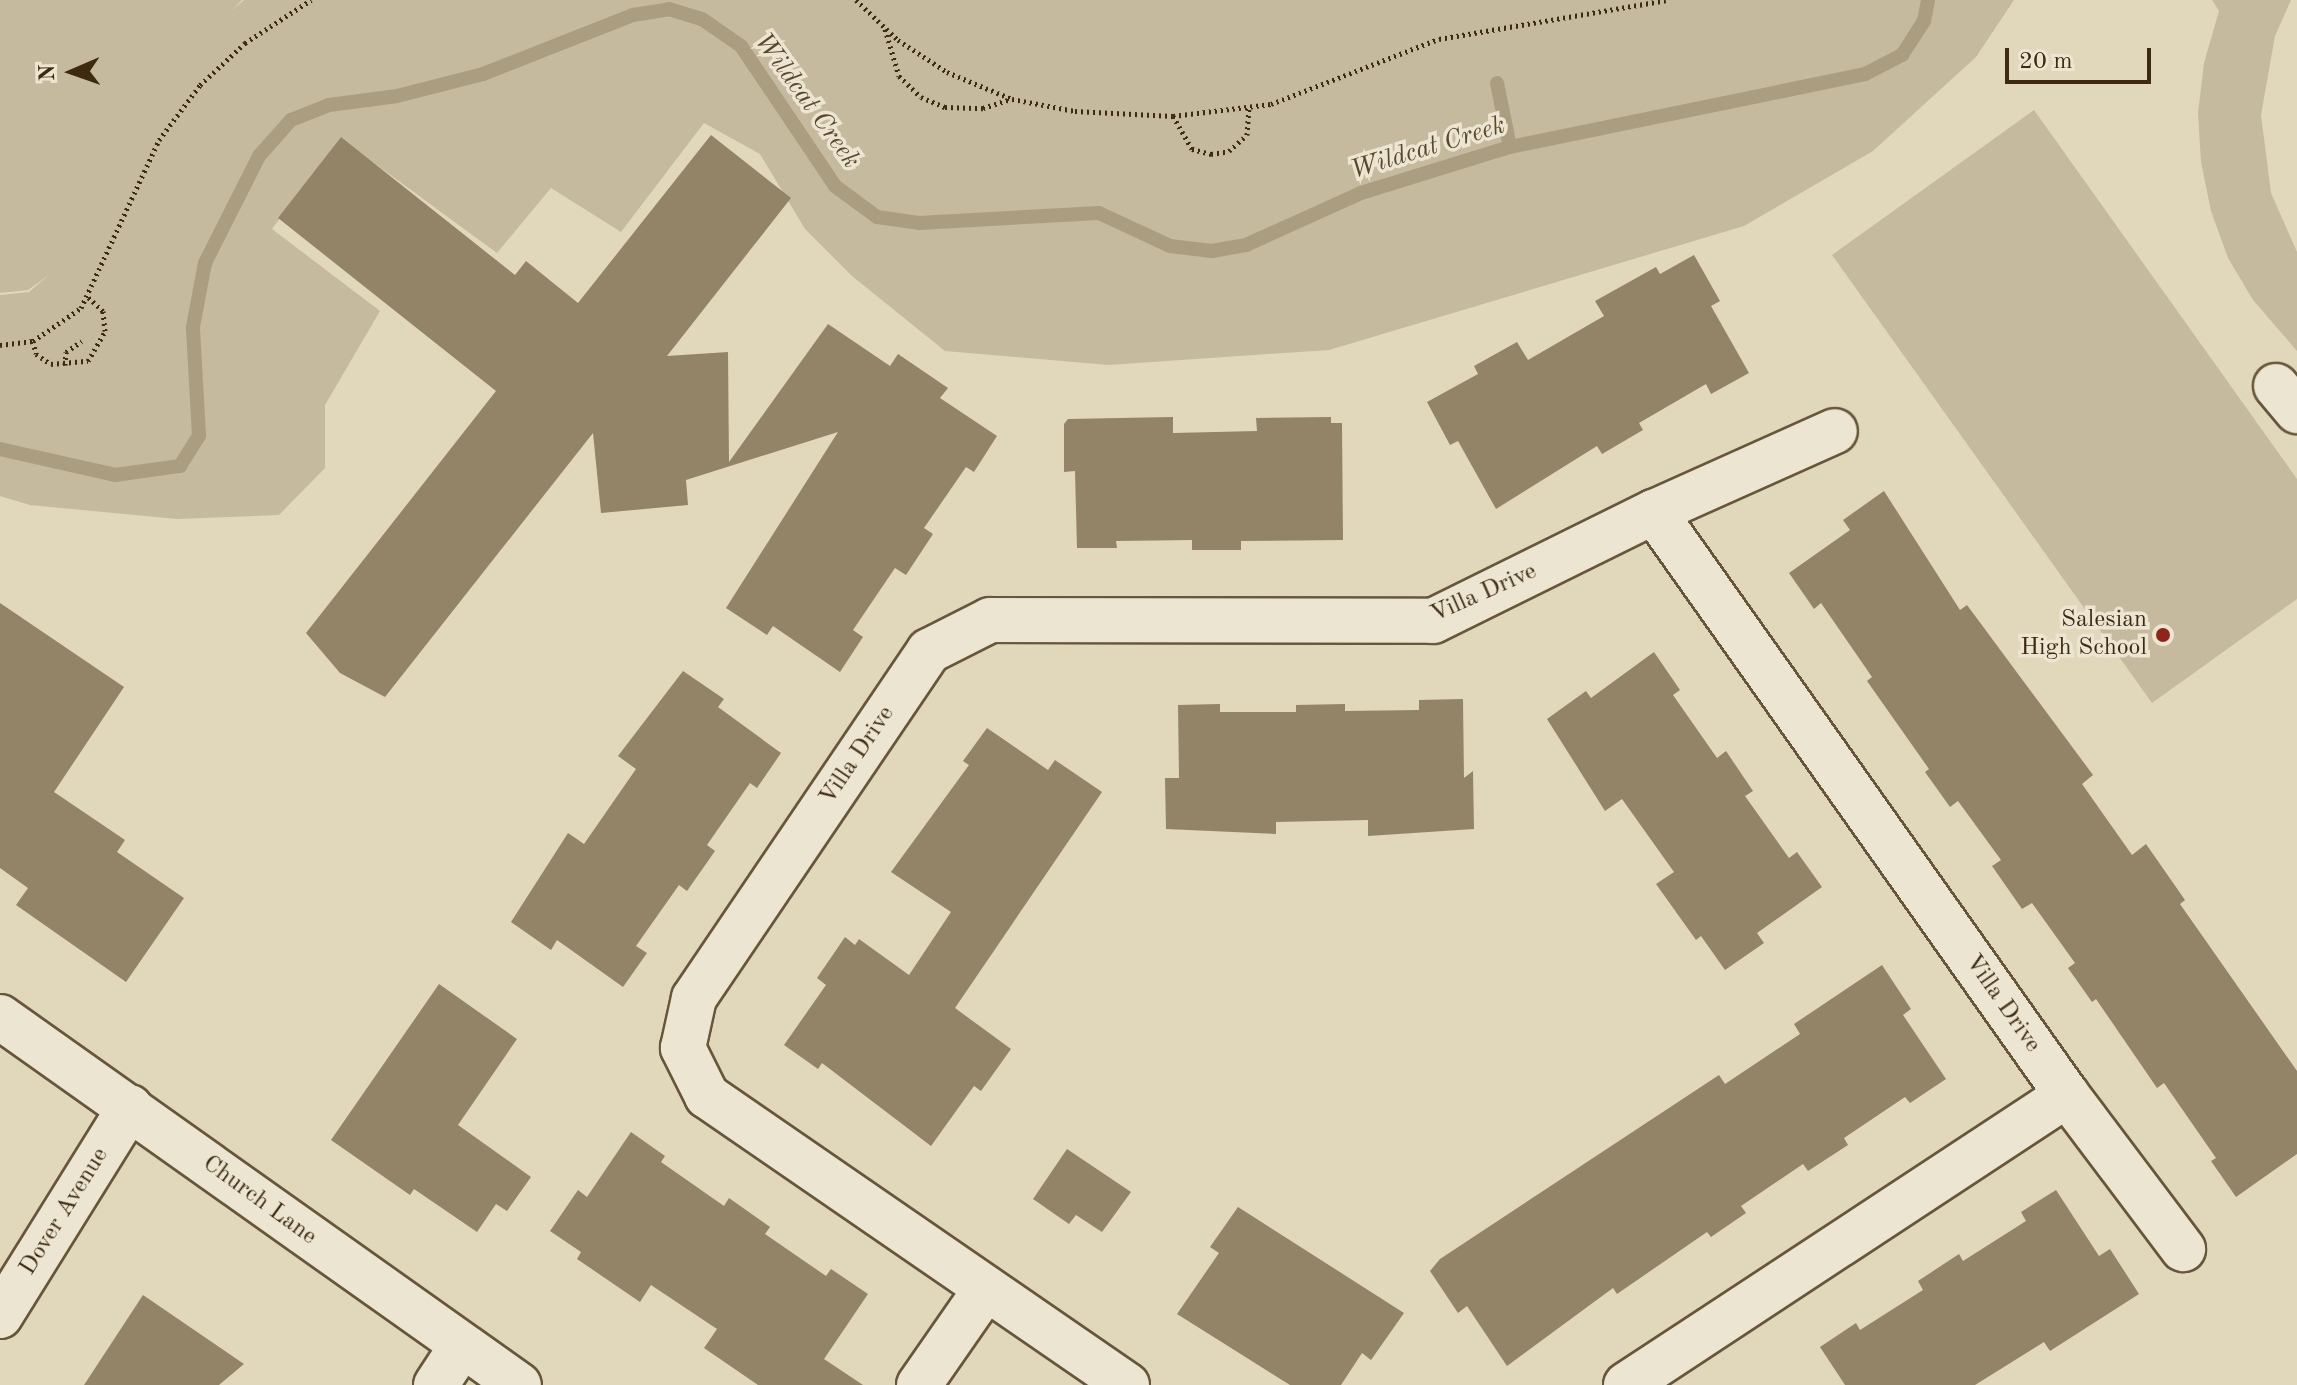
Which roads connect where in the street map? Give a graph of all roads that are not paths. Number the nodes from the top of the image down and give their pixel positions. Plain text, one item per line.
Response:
1 (1835, 431) dead end
2 (1654, 512) junction
3 (0, 1017) edge
4 (2067, 1095) junction
5 (130, 1107) junction
6 (2183, 1249) dead end
7 (985, 1290) junction
8 (0, 1316) edge
9 (461, 1347) junction
10 (436, 1385) edge
11 (519, 1385) edge
12 (919, 1385) edge
13 (1127, 1385) edge
14 (1626, 1385) edge

1 - 2 street
2 - 4 street, Villa Drive
2 - 7 street, Villa Drive
3 - 5 street, Church Lane
4 - 6 street, Villa Drive
4 - 14 street
5 - 8 street, Dover Avenue
5 - 9 street, Church Lane
7 - 12 street
7 - 13 street, Villa Drive
9 - 10 street
9 - 11 street, Church Lane

